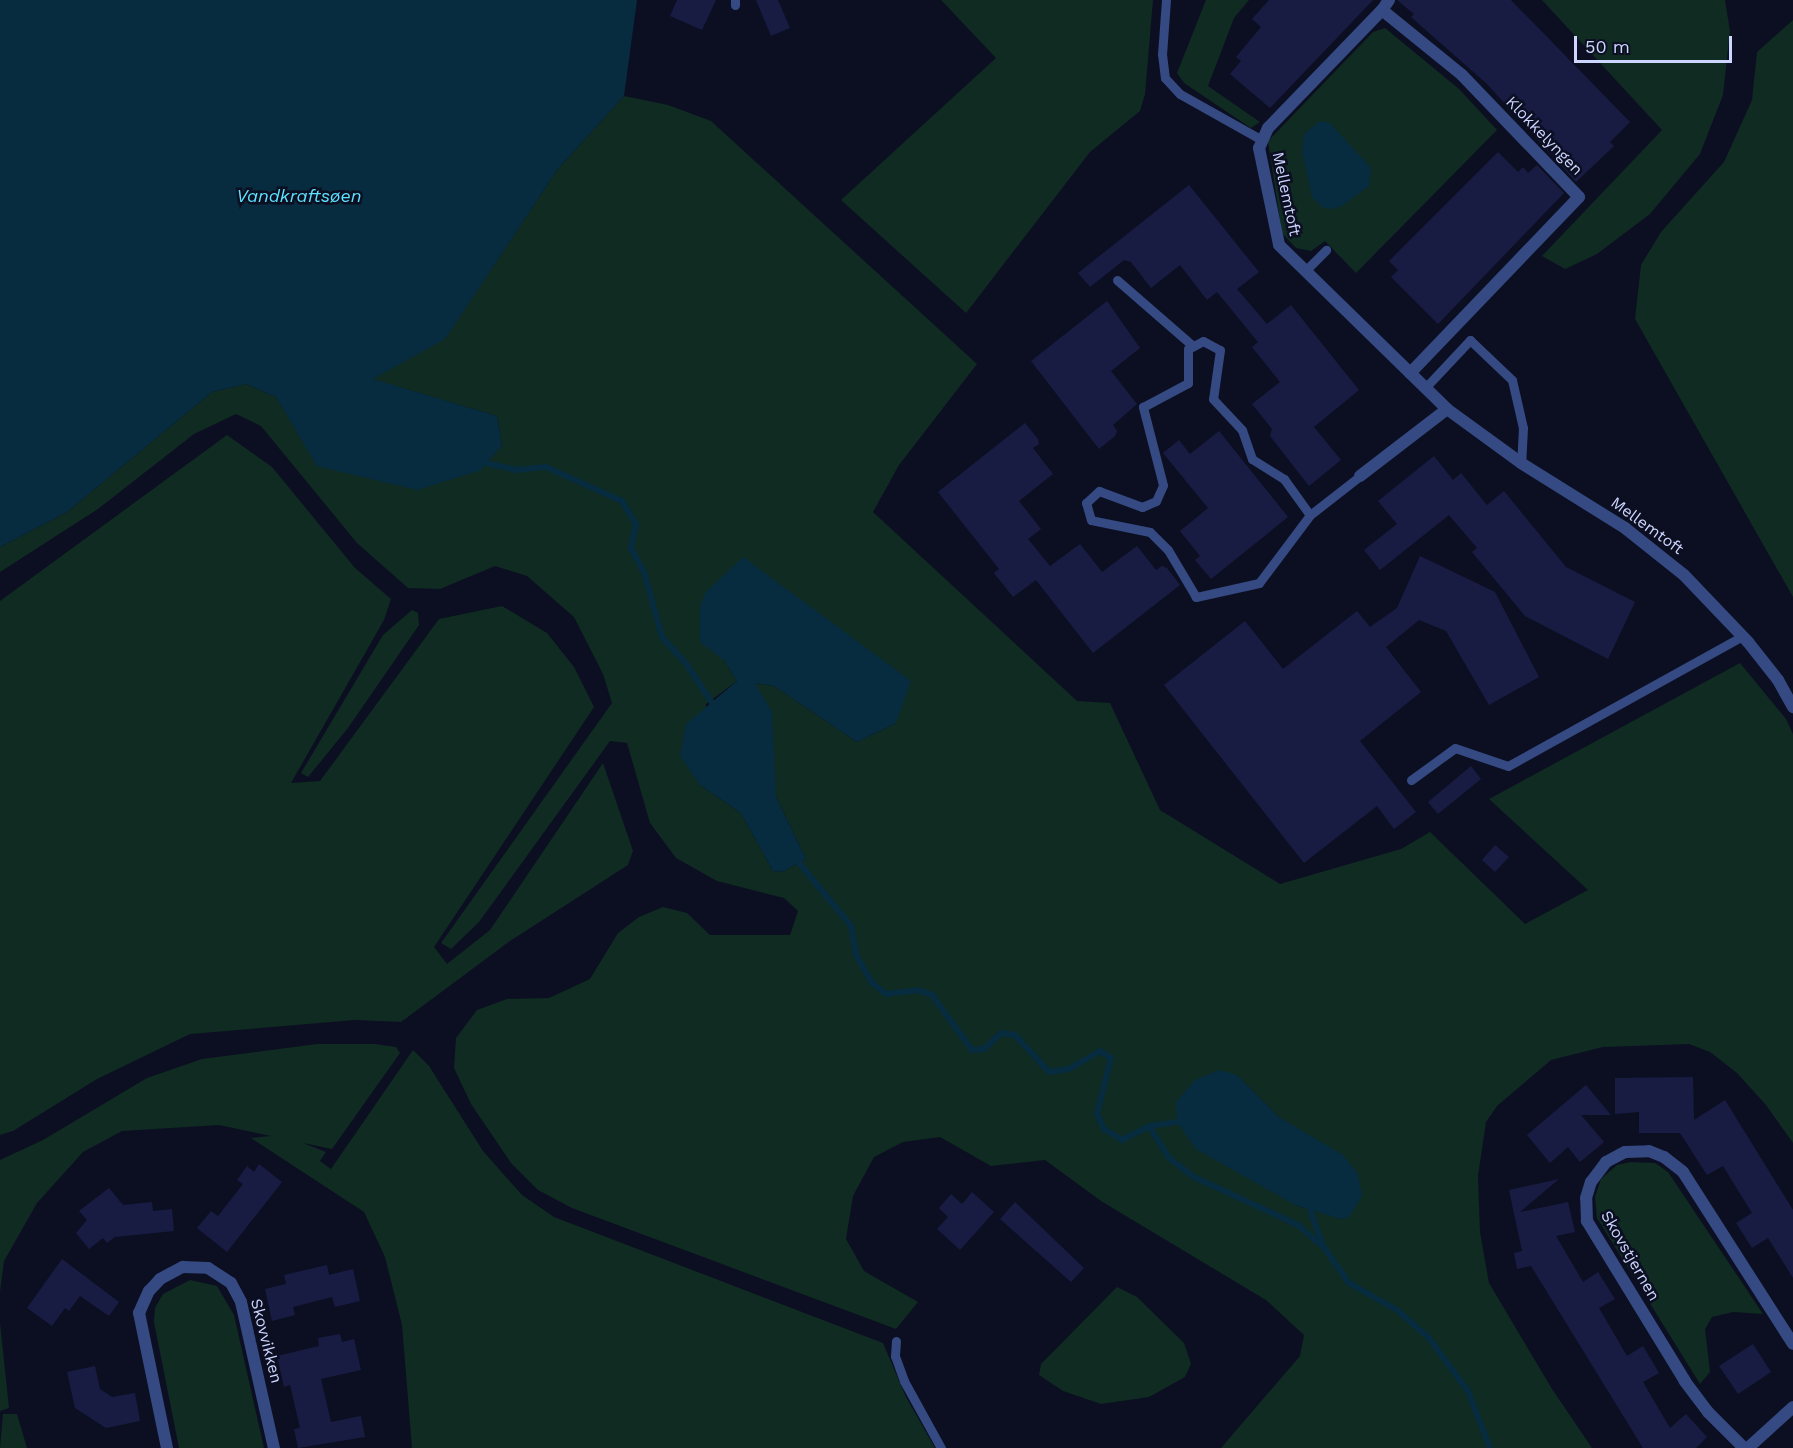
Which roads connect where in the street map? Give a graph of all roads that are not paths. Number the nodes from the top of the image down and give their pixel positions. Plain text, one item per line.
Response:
1 (1166, 0) edge
2 (1386, 5) edge
3 (1263, 140) junction
4 (1326, 250) dead end
5 (1305, 271) junction
6 (1117, 280) dead end
7 (1193, 346) junction
8 (1410, 373) junction
9 (1425, 388) junction
10 (1447, 409) junction
11 (1521, 463) junction
12 (1360, 476) joint
13 (1310, 515) junction
14 (1743, 636) junction
15 (1793, 707) edge
16 (1411, 780) dead end
17 (896, 1341) dead end
18 (1793, 1344) edge
19 (1793, 1407) edge
20 (167, 1448) edge
21 (274, 1448) edge
22 (941, 1448) edge
23 (1746, 1448) edge

1 - 3 lane, Mellemtoft
2 - 3 street, Klokkelyngen
2 - 8 street, Klokkelyngen
3 - 5 street, Mellemtoft
4 - 5 lane
5 - 8 street, Mellemtoft
6 - 7 lane
7 - 13 lane
7 - 13 lane
8 - 9 street, Mellemtoft
9 - 10 street, Mellemtoft
9 - 11 lane
10 - 11 street, Mellemtoft
10 - 12 street
11 - 14 street, Mellemtoft
12 - 13 lane
14 - 15 street, Mellemtoft
14 - 16 lane
17 - 22 lane
18 - 23 street, Skovstjernen
19 - 23 street, Skovstjernen
20 - 21 street, Skovvikken

